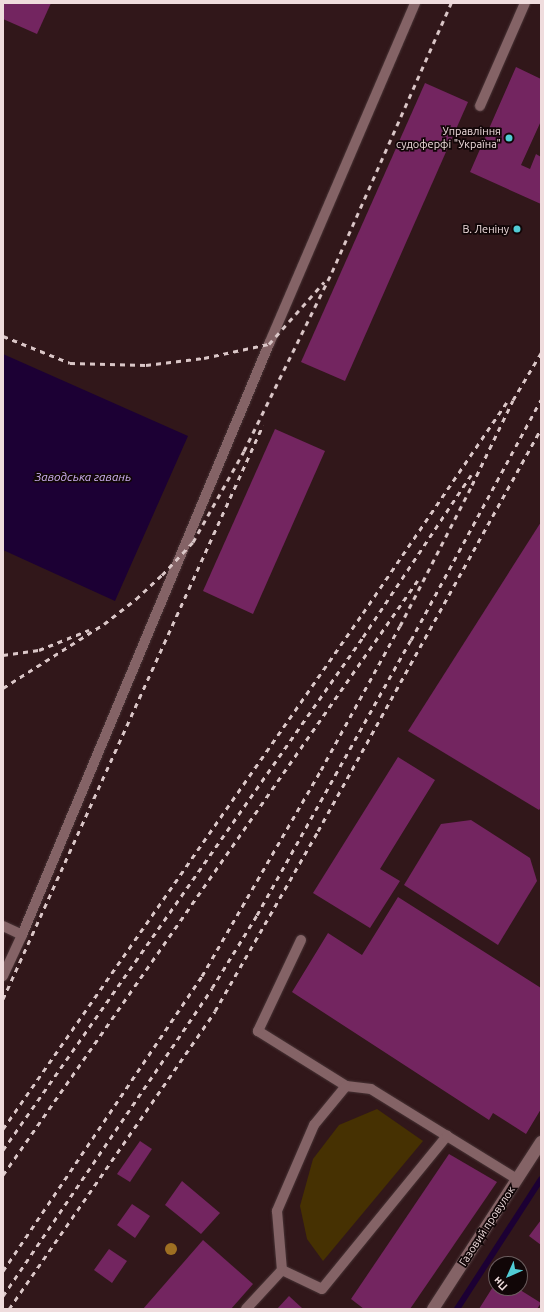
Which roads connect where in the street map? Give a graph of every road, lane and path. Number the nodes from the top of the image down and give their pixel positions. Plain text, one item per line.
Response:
1 (415, 3) edge
2 (525, 3) edge
3 (480, 106) dead end
4 (3, 926) edge
5 (22, 935) junction
6 (301, 940) dead end
7 (3, 976) edge
8 (346, 1086) junction
9 (447, 1136) junction
10 (541, 1142) edge
11 (517, 1179) junction
12 (282, 1270) junction
13 (246, 1309) edge
14 (433, 1309) edge

1 - 5 lane
2 - 3 lane
4 - 5 lane
5 - 7 lane
6 - 8 lane
8 - 9 lane
8 - 12 lane
9 - 11 lane
9 - 12 lane
10 - 11 street, Газовий провулок
11 - 14 street, Газовий провулок
12 - 13 lane

